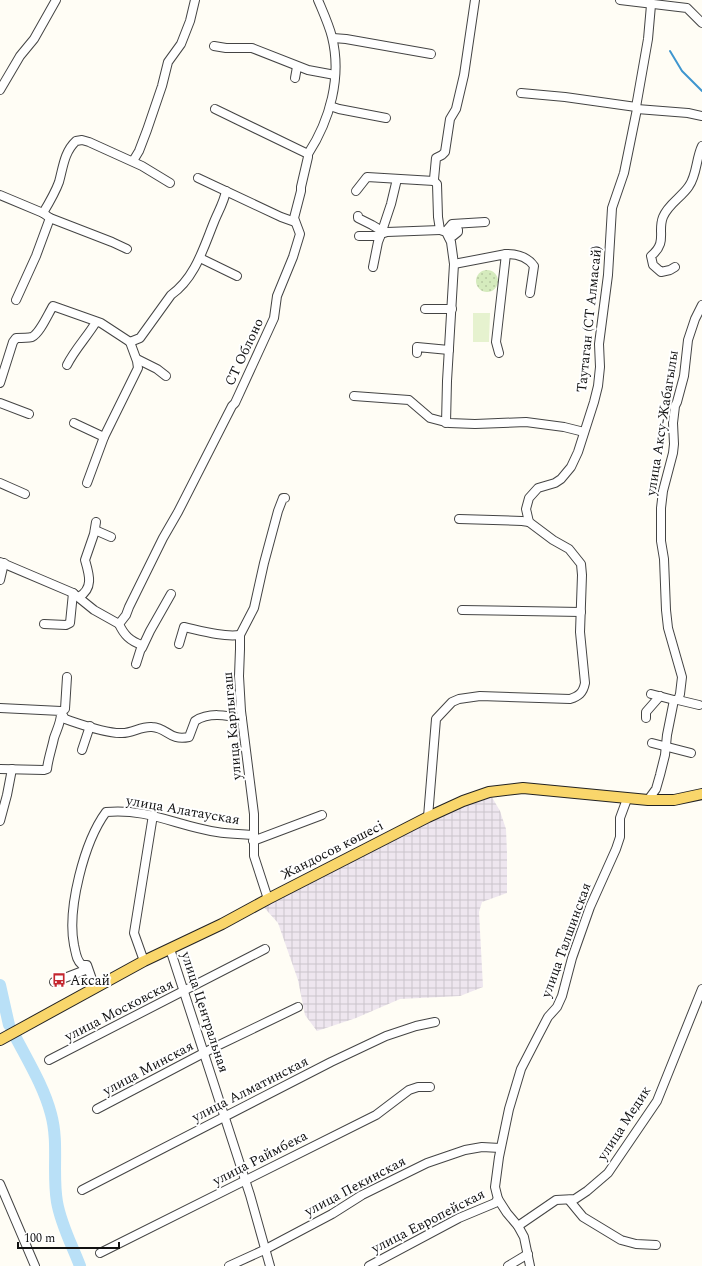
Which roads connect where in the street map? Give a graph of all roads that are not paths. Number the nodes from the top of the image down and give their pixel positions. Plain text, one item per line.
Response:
1 (56, 0) edge
2 (195, 0) edge
3 (318, 0) edge
4 (475, 0) edge
5 (620, 0) edge
6 (651, 5) junction
7 (702, 23) edge
8 (333, 38) junction
9 (214, 46) dead end
10 (431, 54) dead end
11 (297, 66) junction
12 (335, 75) junction
13 (295, 78) dead end
14 (0, 90) edge
15 (521, 93) dead end
16 (330, 106) junction
17 (636, 108) junction
18 (215, 109) dead end
19 (702, 116) edge
20 (386, 118) dead end
21 (702, 146) edge
22 (308, 154) junction
23 (133, 161) junction
24 (198, 178) dead end
25 (397, 179) junction
26 (434, 181) junction
27 (170, 183) dead end
28 (226, 191) junction
29 (356, 191) dead end
30 (0, 195) edge
31 (43, 213) junction
32 (358, 216) dead end
33 (50, 218) junction
34 (295, 222) junction
35 (485, 222) dead end
36 (469, 223) junction
37 (446, 232) junction
38 (381, 234) junction
39 (359, 236) dead end
40 (127, 249) dead end
41 (506, 254) junction
42 (200, 258) junction
43 (454, 264) junction
44 (373, 267) dead end
45 (675, 267) dead end
46 (238, 276) dead end
47 (530, 293) dead end
48 (16, 300) dead end
49 (702, 305) edge
50 (425, 309) dead end
51 (452, 309) junction
52 (96, 322) junction
53 (130, 342) junction
54 (414, 348) dead end
55 (449, 350) junction
56 (499, 353) dead end
57 (137, 359) junction
58 (67, 365) dead end
59 (166, 376) dead end
60 (0, 383) edge
61 (354, 396) dead end
62 (0, 403) edge
63 (29, 414) dead end
64 (446, 422) junction
65 (74, 423) dead end
66 (584, 432) junction
67 (104, 437) junction
68 (0, 483) edge
69 (87, 484) dead end
70 (25, 494) dead end
71 (286, 498) dead end
72 (459, 519) dead end
73 (529, 522) junction
74 (111, 537) dead end
75 (2, 563) edge
76 (0, 580) edge
77 (171, 594) dead end
78 (76, 595) junction
79 (462, 610) dead end
80 (580, 612) junction
81 (44, 624) dead end
82 (118, 624) junction
83 (240, 635) junction
84 (178, 644) dead end
85 (142, 645) junction
86 (136, 664) dead end
87 (67, 677) dead end
88 (651, 694) dead end
89 (660, 696) junction
90 (676, 700) junction
91 (699, 705) dead end
92 (0, 708) edge
93 (61, 712) junction
94 (646, 718) dead end
95 (242, 719) junction
96 (90, 726) junction
97 (652, 744) dead end
98 (666, 746) junction
99 (82, 750) dead end
100 (691, 753) dead end
101 (0, 769) edge
102 (12, 769) junction
103 (702, 794) edge
104 (627, 799) junction
105 (648, 800) junction
106 (153, 815) junction
107 (322, 815) dead end
108 (428, 816) junction
109 (0, 821) edge
110 (254, 838) junction
111 (268, 899) junction
112 (170, 949) junction
113 (265, 949) dead end
114 (144, 961) junction
115 (88, 969) junction
116 (54, 982) dead end
117 (95, 988) junction
118 (702, 989) edge
119 (185, 990) junction
120 (298, 1007) dead end
121 (435, 1022) dead end
122 (0, 1040) edge
123 (205, 1053) junction
124 (49, 1060) dead end
125 (430, 1087) dead end
126 (97, 1109) dead end
127 (224, 1116) junction
128 (500, 1148) junction
129 (245, 1181) junction
130 (0, 1184) edge
131 (82, 1190) dead end
132 (498, 1199) junction
133 (570, 1200) junction
134 (518, 1226) junction
135 (656, 1245) dead end
136 (264, 1250) junction
137 (100, 1253) dead end
138 (528, 1254) junction
139 (36, 1266) edge
140 (229, 1266) edge
141 (270, 1266) edge
142 (369, 1266) edge
143 (508, 1266) edge
144 (530, 1266) edge

1 - 14 street
2 - 23 street
3 - 8 street, СТ Облоно
4 - 26 street
5 - 6 street
6 - 7 street
6 - 17 street, Таутаган (СТ Алмасай)
8 - 10 street
8 - 12 street, СТ Облоно
9 - 11 street
11 - 12 street
11 - 13 street
12 - 16 street, СТ Облоно
15 - 17 street
16 - 20 street
16 - 22 street, СТ Облоно
17 - 19 street
17 - 66 street, Таутаган (СТ Алмасай)
18 - 22 street
21 - 45 street
22 - 34 street, СТ Облоно
23 - 27 street
23 - 31 street
24 - 28 street
25 - 26 street
25 - 29 street
25 - 38 street
26 - 37 street
28 - 34 street
28 - 42 street
30 - 31 street
31 - 33 street
32 - 38 street
33 - 40 street
33 - 48 street
34 - 82 street, СТ Облоно
35 - 36 street
36 - 37 street
36 - 37 street
37 - 38 street
37 - 43 street
38 - 39 street
38 - 44 street
41 - 43 street
41 - 47 street
41 - 56 street
42 - 46 street
42 - 53 street
43 - 51 street
49 - 90 street, улица Аксу-Жабагылы
50 - 51 street
51 - 55 street
52 - 53 street
52 - 58 street
52 - 60 street
53 - 57 street
54 - 55 street
55 - 64 street
57 - 59 street
57 - 67 street
61 - 64 street
62 - 63 street
64 - 66 street
65 - 67 street
66 - 73 street, Таутаган (СТ Алмасай)
67 - 69 street
68 - 70 street
71 - 83 street, улица Карлыгаш
72 - 73 street
73 - 80 street
74 - 78 street
75 - 76 street
75 - 78 street
77 - 85 street
78 - 81 street
78 - 82 street
79 - 80 street
80 - 108 street
82 - 85 street
83 - 84 street
83 - 95 street, улица Карлыгаш
85 - 86 street
87 - 93 street
88 - 89 street
89 - 90 street
89 - 94 street
90 - 91 street
90 - 98 street, улица Аксу-Жабагылы
92 - 93 street
93 - 96 street
93 - 102 street
95 - 96 street
95 - 110 street, улица Карлыгаш
96 - 99 street
97 - 98 street
98 - 100 street
98 - 105 street, улица Аксу-Жабагылы
101 - 102 street
102 - 109 street
103 - 105 main road, Жандосов көшесі
104 - 105 main road, Жандосов көшесі
104 - 108 main road, Жандосов көшесі
104 - 128 street, улица Талшинская
106 - 110 street, улица Алатауская
106 - 114 street
106 - 115 street, улица Алатауская
107 - 110 street
108 - 111 main road, Жандосов көшесі
110 - 111 street, улица Карлыгаш
111 - 112 main road, Жандосов көшесі
112 - 114 main road, Жандосов көшесі
112 - 119 street, улица Центральная
113 - 119 street, улица Московская
114 - 117 main road, Жандосов көшесі
115 - 116 street
115 - 117 street, улица Алатауская
117 - 122 main road, Жандосов көшесі
118 - 133 street, улица Медик
119 - 123 street, улица Центральная
119 - 124 street, улица Московская
120 - 123 street, улица Минская
121 - 127 street, улица Алматинская
123 - 126 street, улица Минская
123 - 127 street, улица Центральная
125 - 129 street, улица Раймбека
127 - 129 street, улица Центральная
127 - 131 street, улица Алматинская
128 - 132 street, улица Талшинская
128 - 136 street, улица Пекинская
129 - 136 street, улица Центральная
129 - 137 street, улица Раймбека
130 - 139 street
132 - 134 street, улица Талшинская
132 - 142 street, улица Европейская
133 - 134 street, улица Медик
133 - 135 street
134 - 138 street, улица Талшинская
136 - 140 street, улица Пекинская
136 - 141 street, улица Центральная
138 - 143 street
138 - 144 street, улица Талшинская

